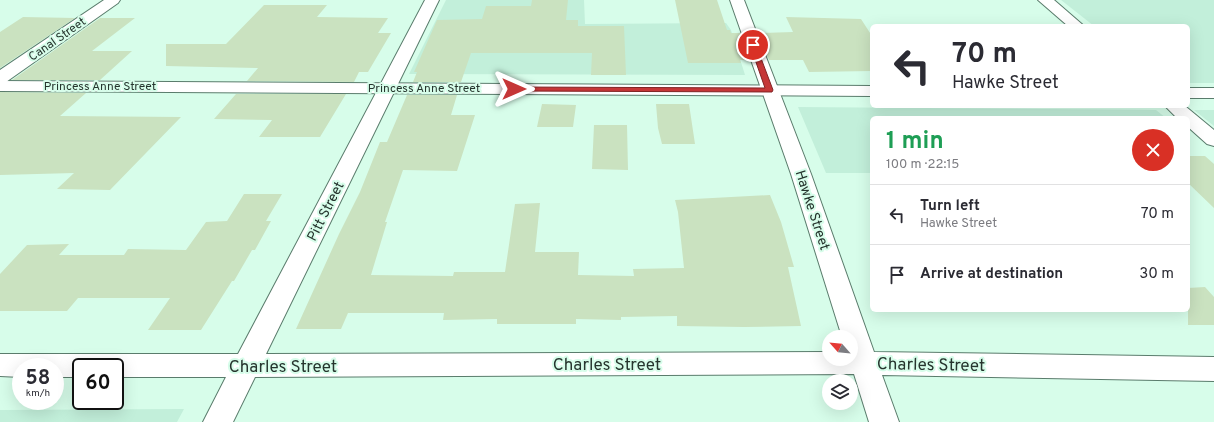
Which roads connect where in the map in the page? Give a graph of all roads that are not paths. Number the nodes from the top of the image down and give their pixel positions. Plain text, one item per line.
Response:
1 (113, 0) edge
2 (432, 0) edge
3 (737, 0) edge
4 (1045, 0) edge
5 (1075, 24) edge
6 (0, 78) edge
7 (0, 86) edge
8 (387, 88) junction
9 (769, 90) junction
10 (870, 91) edge
11 (1190, 93) edge
12 (1214, 93) edge
13 (1176, 108) edge
14 (1186, 116) edge
15 (1190, 120) edge
16 (1214, 140) edge
17 (863, 363) junction
18 (0, 365) edge
19 (246, 366) junction
20 (1214, 369) edge
21 (218, 422) edge
22 (884, 422) edge

1 - 6 street, Canal Street
2 - 8 street, Pitt Street
3 - 9 street, Hawke Street
4 - 5 street
7 - 8 street, Princess Anne Street
8 - 9 street, Princess Anne Street
8 - 19 street, Pitt Street
9 - 10 street, Princess Anne Street
9 - 17 street, Hawke Street
11 - 12 street
13 - 14 street
15 - 16 street
17 - 19 street, Charles Street
17 - 20 street, Charles Street
17 - 22 street, Hawke Street
18 - 19 street, Charles Street
19 - 21 street, Pitt Street

